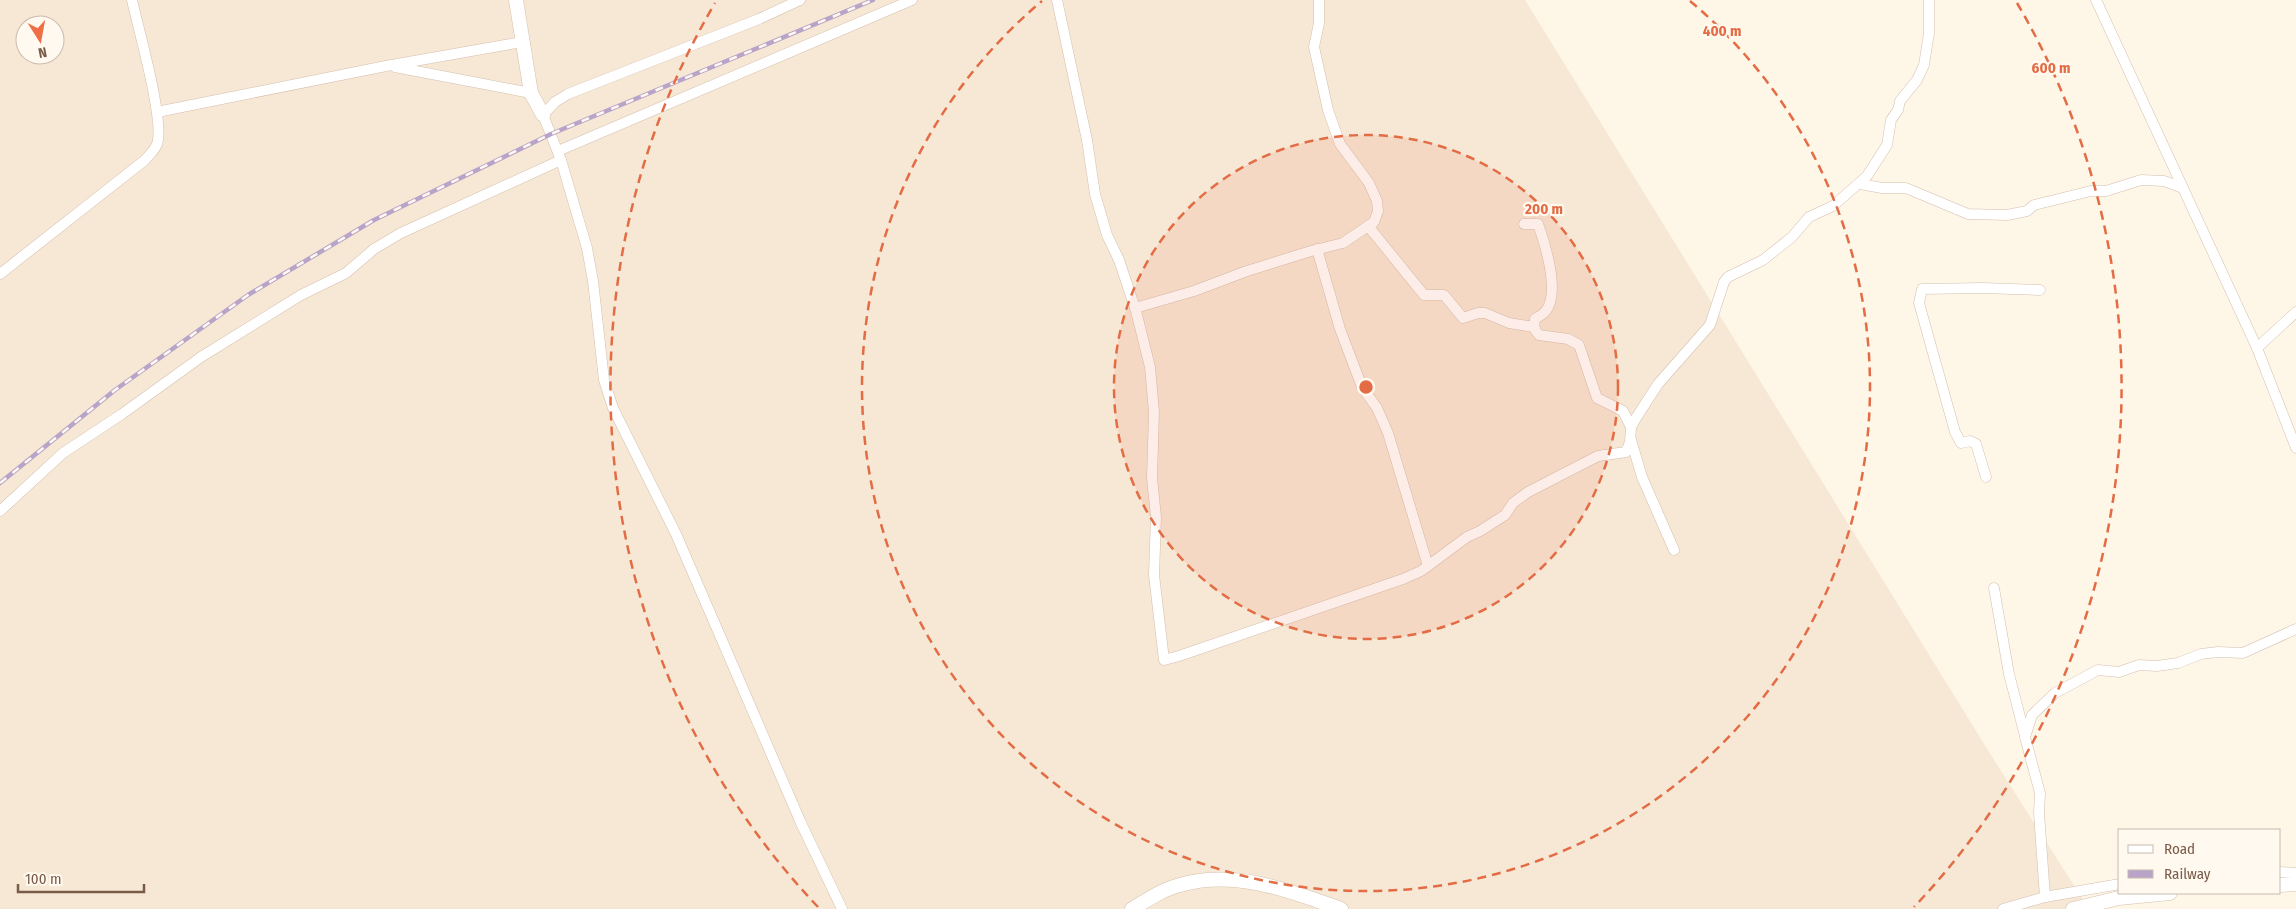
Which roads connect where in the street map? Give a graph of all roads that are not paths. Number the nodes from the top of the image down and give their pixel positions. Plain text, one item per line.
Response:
1 (132, 0) edge
2 (516, 0) edge
3 (800, 0) edge
4 (912, 0) edge
5 (1066, 0) edge
6 (1319, 0) edge
7 (1929, 0) edge
8 (2096, 0) edge
9 (1058, 5) edge
10 (522, 42) junction
11 (386, 66) junction
12 (531, 93) junction
13 (157, 112) junction
14 (543, 115) junction
15 (559, 156) junction
16 (1860, 184) junction
17 (2183, 188) junction
18 (1524, 224) dead end
19 (1368, 226) junction
20 (1317, 249) junction
21 (0, 274) edge
22 (2040, 290) dead end
23 (1135, 308) junction
24 (2296, 312) edge
25 (1534, 327) junction
26 (2257, 348) junction
27 (2292, 429) edge
28 (1630, 432) junction
29 (2296, 448) edge
30 (1986, 477) dead end
31 (0, 511) edge
32 (1674, 550) dead end
33 (1428, 566) junction
34 (1994, 588) dead end
35 (2296, 629) edge
36 (2025, 737) junction
37 (2281, 872) edge
38 (2296, 873) edge
39 (2118, 884) edge
40 (2296, 884) edge
41 (2281, 885) edge
42 (2160, 894) edge
43 (2045, 897) junction
44 (842, 909) edge
45 (1132, 909) edge
46 (1341, 909) edge
47 (2003, 909) edge
48 (2073, 909) edge

1 - 13 street
2 - 10 street
3 - 14 street
4 - 15 street
5 - 9 street
6 - 19 street
7 - 16 street
8 - 17 street
9 - 23 street
10 - 11 street
10 - 12 street
11 - 12 street
11 - 13 street
12 - 14 street
13 - 21 street
14 - 15 street
15 - 31 street
15 - 44 street
16 - 17 street
16 - 28 street
17 - 26 street
18 - 25 street
19 - 20 street
19 - 25 street
20 - 23 street
20 - 33 street
22 - 30 street
23 - 33 street
24 - 26 street
25 - 28 street
26 - 27 street
27 - 29 street
28 - 32 street
28 - 33 street
34 - 36 street
35 - 36 street
36 - 43 street
37 - 38 street
39 - 43 street
40 - 41 street
42 - 48 street
43 - 47 street
45 - 46 street

